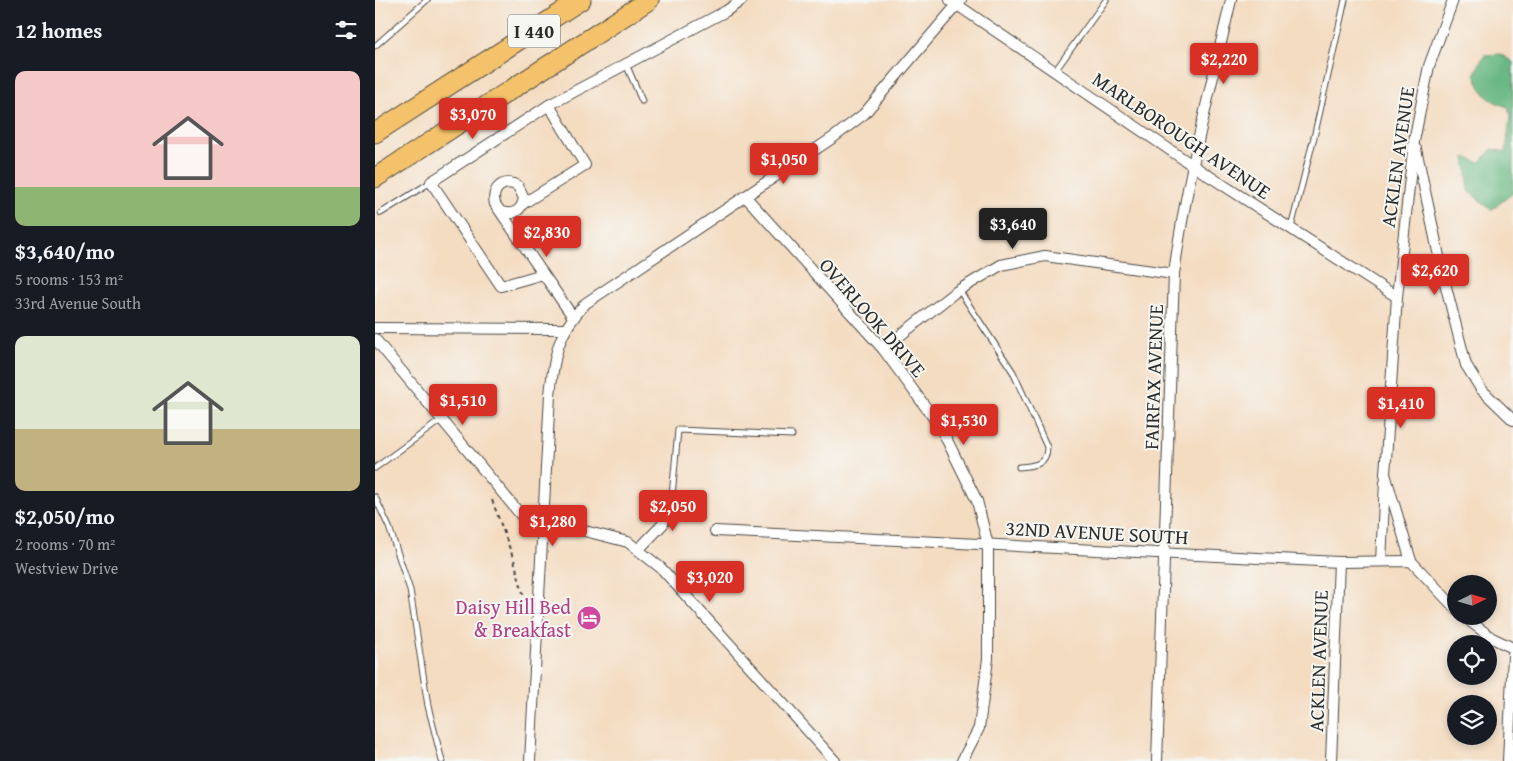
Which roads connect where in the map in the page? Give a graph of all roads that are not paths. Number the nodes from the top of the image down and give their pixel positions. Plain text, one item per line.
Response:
1 (427, 0) edge
2 (575, 0) edge
3 (581, 0) edge
4 (649, 0) edge
5 (742, 0) edge
6 (1106, 0) edge
7 (1231, 0) edge
8 (1345, 0) edge
9 (1453, 0) edge
10 (956, 2) edge
11 (375, 46) edge
12 (486, 62) junction
13 (626, 64) junction
14 (1055, 71) junction
15 (642, 100) dead end
16 (549, 105) junction
17 (375, 133) edge
18 (1414, 141) junction
19 (1192, 165) junction
20 (375, 178) edge
21 (431, 182) junction
22 (745, 196) junction
23 (524, 203) junction
24 (502, 212) junction
25 (381, 213) dead end
26 (1291, 229) junction
27 (543, 274) junction
28 (1174, 274) junction
29 (959, 290) junction
30 (1397, 297) junction
31 (573, 317) junction
32 (375, 328) edge
33 (564, 329) junction
34 (375, 339) edge
35 (883, 348) junction
36 (441, 420) junction
37 (1513, 420) edge
38 (792, 435) dead end
39 (1019, 467) dead end
40 (375, 468) edge
41 (1385, 474) junction
42 (672, 496) joint
43 (375, 497) edge
44 (542, 529) junction
45 (715, 531) dead end
46 (988, 545) junction
47 (638, 550) junction
48 (1163, 553) junction
49 (1381, 561) junction
50 (1411, 561) junction
51 (1339, 562) junction
52 (1447, 599) edge
53 (1475, 625) edge
54 (1513, 648) edge
55 (1513, 654) edge
56 (443, 761) edge
57 (530, 761) edge
58 (835, 761) edge
59 (962, 761) edge
60 (1157, 761) edge
61 (1331, 761) edge
62 (1508, 761) edge

1 - 11 lane
2 - 12 highway
3 - 12 highway, I 440
4 - 20 highway, I 440
5 - 13 street
6 - 14 lane
7 - 19 street, FAIRFAX AVENUE
8 - 26 lane
9 - 18 street, ACKLEN AVENUE
10 - 14 street, MARLBOROUGH AVENUE
10 - 22 street
12 - 17 highway, I 440
13 - 15 lane
13 - 16 street
14 - 19 street, MARLBOROUGH AVENUE
16 - 21 street
16 - 23 street
18 - 30 street, ACKLEN AVENUE
18 - 37 street
19 - 26 street, MARLBOROUGH AVENUE
19 - 28 street, FAIRFAX AVENUE
21 - 25 lane
21 - 27 street
22 - 31 street
22 - 35 street, OVERLOOK DRIVE
23 - 24 street
23 - 24 street
24 - 27 street
26 - 30 street, MARLBOROUGH AVENUE
27 - 31 street
28 - 29 street
28 - 48 street, FAIRFAX AVENUE
29 - 35 street
29 - 39 lane
30 - 41 street, ACKLEN AVENUE
31 - 33 street
32 - 33 street
33 - 44 street
34 - 36 street
35 - 46 street, OVERLOOK DRIVE
36 - 40 lane
36 - 44 street
38 - 42 lane
41 - 49 street, ACKLEN AVENUE
41 - 50 street, ACKLEN AVENUE
42 - 47 street
43 - 56 lane
44 - 47 street
44 - 57 street
45 - 46 street, 32ND AVENUE SOUTH
46 - 48 street, 32ND AVENUE SOUTH
46 - 59 street, OVERLOOK DRIVE
47 - 58 street
48 - 51 street, 32ND AVENUE SOUTH
48 - 60 street, FAIRFAX AVENUE
49 - 50 street, 32ND AVENUE SOUTH
49 - 51 street, 32ND AVENUE SOUTH
50 - 52 street
51 - 61 street, ACKLEN AVENUE
53 - 54 street
55 - 62 street

